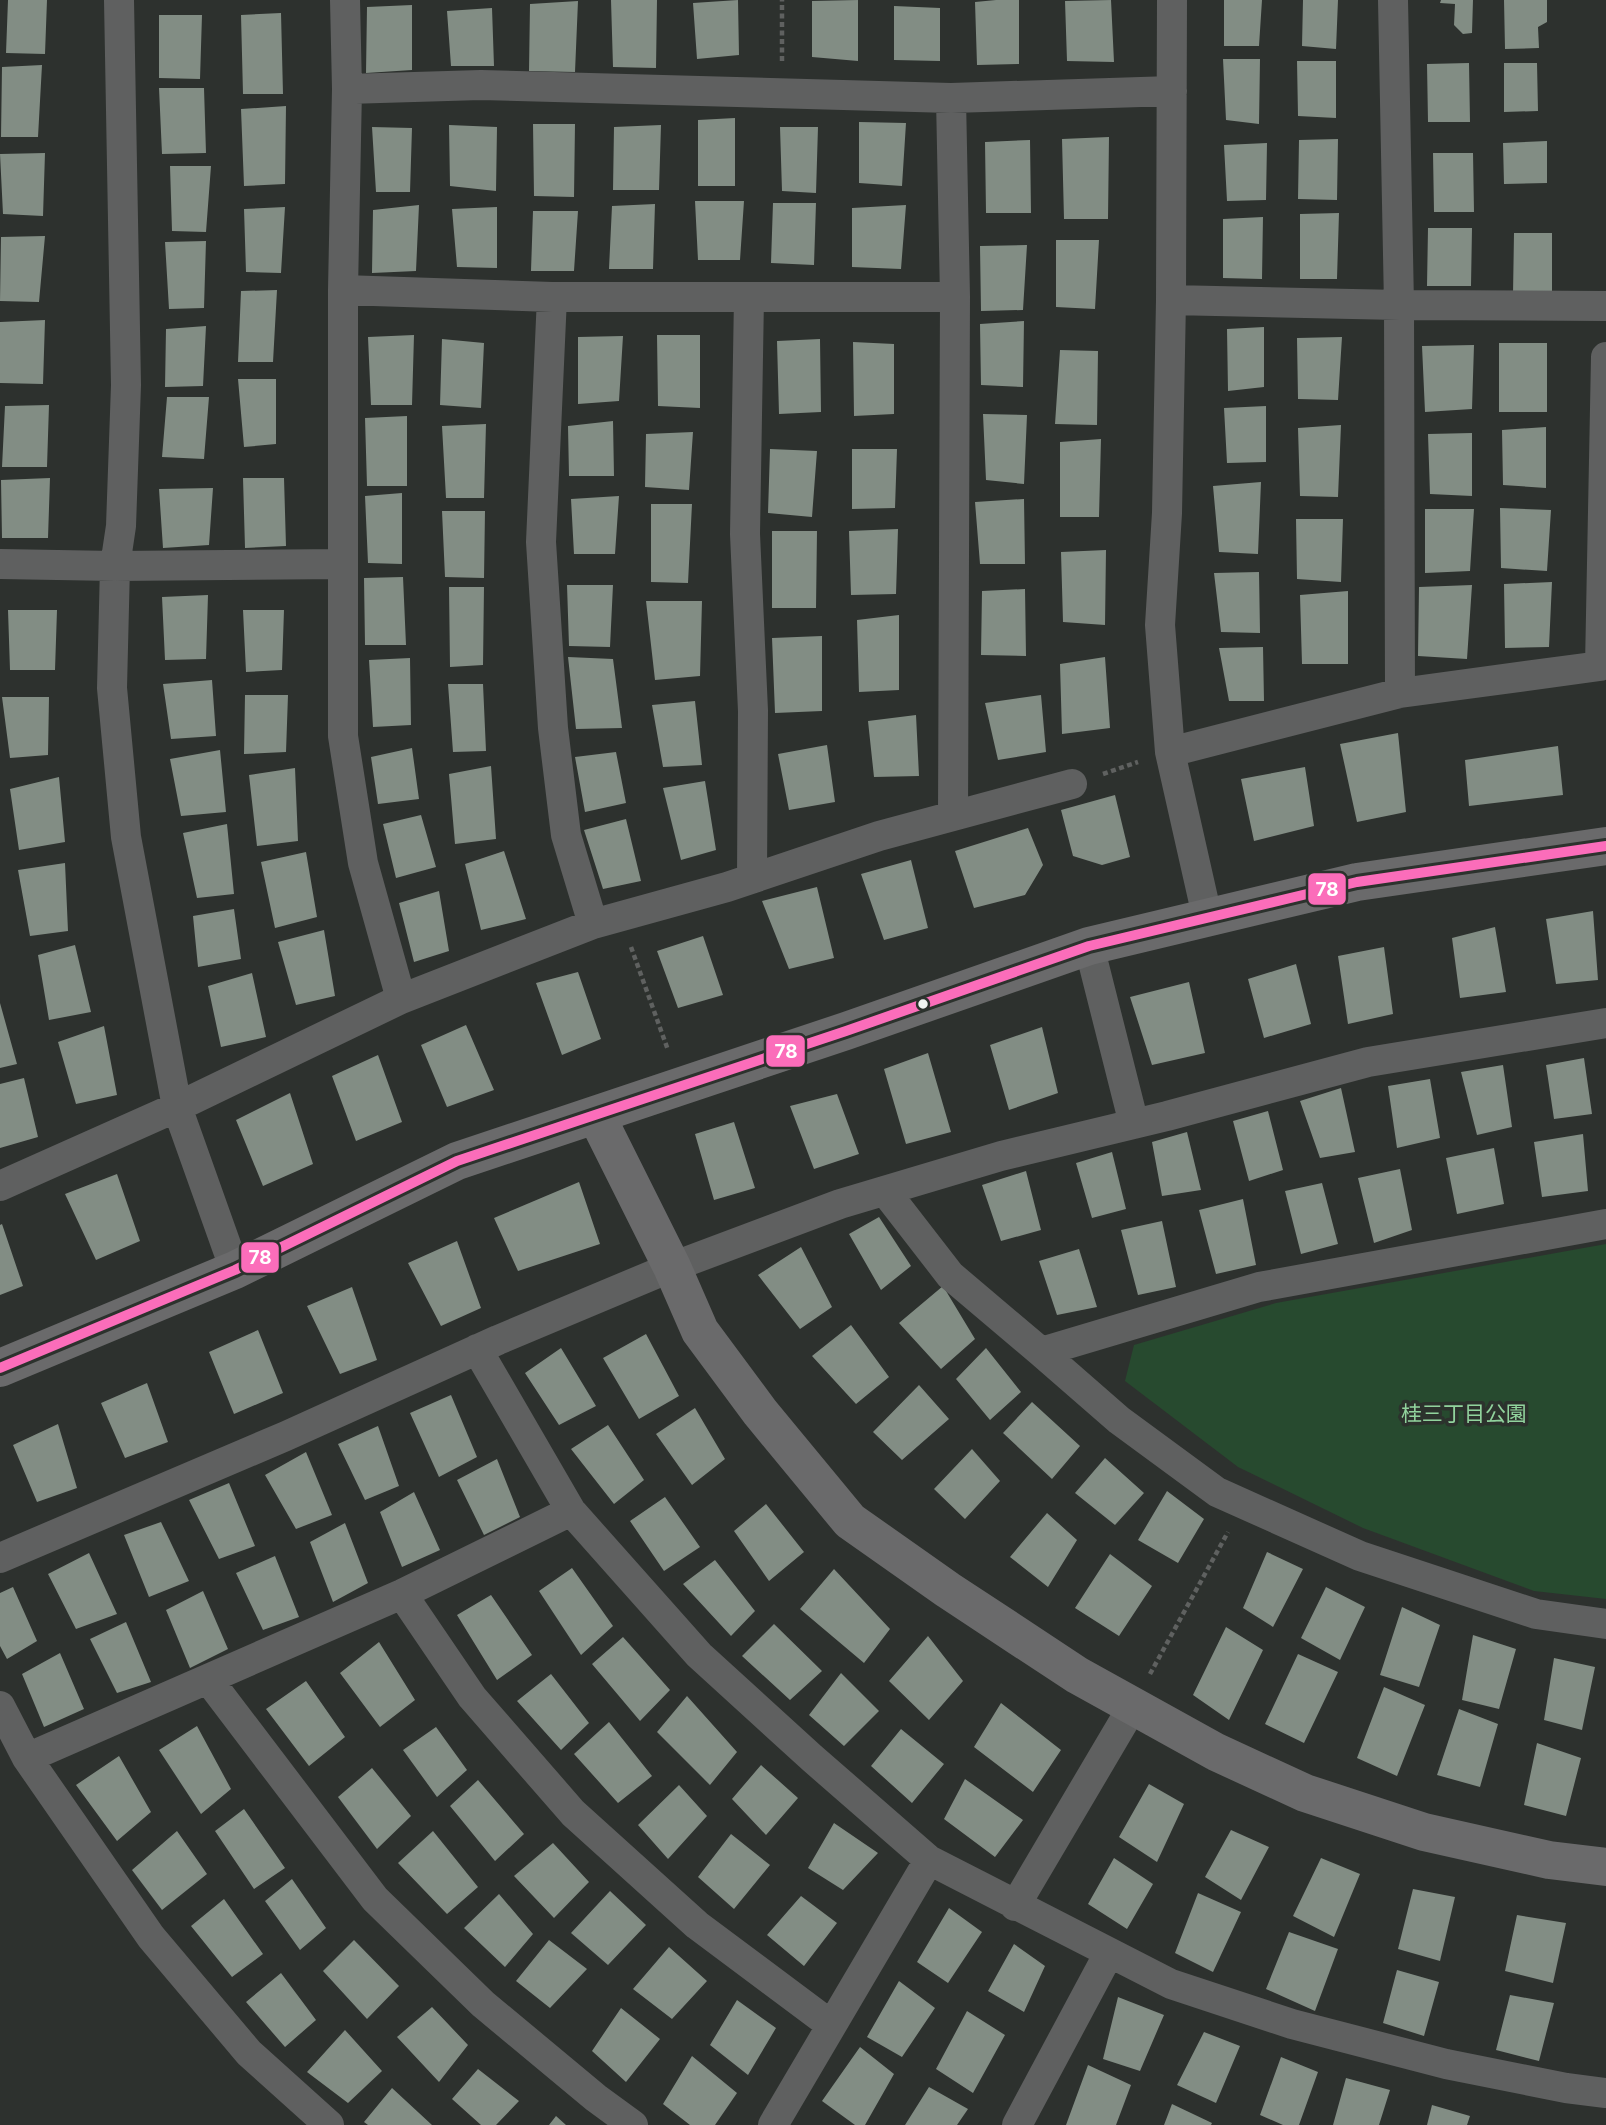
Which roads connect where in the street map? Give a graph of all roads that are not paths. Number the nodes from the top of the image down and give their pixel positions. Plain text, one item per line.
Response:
1 (118, 0) edge
2 (345, 0) edge
3 (1172, 0) edge
4 (1393, 0) edge
5 (347, 89) junction
6 (1172, 91) junction
7 (951, 98) junction
8 (343, 290) junction
9 (552, 296) junction
10 (749, 296) junction
11 (955, 298) junction
12 (1171, 300) junction
13 (1399, 305) junction
14 (1606, 306) edge
15 (1606, 357) edge
16 (0, 564) edge
17 (342, 564) junction
18 (115, 566) junction
19 (1400, 693) junction
20 (1170, 752) junction
21 (1072, 784) road end
22 (953, 816) junction
23 (1606, 846) edge
24 (752, 878) junction
25 (1208, 916) junction
26 (606, 920) junction
27 (1089, 946) junction
28 (401, 999) junction
29 (1606, 1023) edge
30 (177, 1107) junction
31 (596, 1115) junction
32 (1134, 1124) junction
33 (0, 1186) edge
34 (885, 1191) junction
35 (1606, 1224) edge
36 (671, 1268) junction
37 (235, 1270) junction
38 (477, 1349) junction
39 (1041, 1352) junction
40 (0, 1368) edge
41 (571, 1511) junction
42 (0, 1558) edge
43 (402, 1594) junction
44 (1606, 1624) edge
45 (208, 1679) junction
46 (0, 1706) edge
47 (1133, 1706) junction
48 (27, 1758) junction
49 (929, 1860) junction
50 (1606, 1867) edge
51 (1015, 1906) junction
52 (1109, 1953) junction
53 (831, 2025) junction
54 (1606, 2093) edge
55 (329, 2125) edge
56 (634, 2125) edge
57 (772, 2125) edge
58 (1017, 2125) edge

1 - 18 street
2 - 5 street
3 - 6 street
4 - 13 street
5 - 7 street
5 - 8 street
6 - 7 street
6 - 12 street
7 - 11 street
8 - 9 street
8 - 17 street
9 - 10 street
9 - 26 street
10 - 11 street
10 - 24 street
11 - 22 street
12 - 13 street
12 - 20 street
13 - 14 street
13 - 19 street
15 - 19 street
16 - 18 street
17 - 18 street
17 - 28 street
18 - 30 street
19 - 20 street
20 - 25 street
21 - 22 street
22 - 24 street
23 - 25 street
24 - 26 street
25 - 27 street
26 - 28 street
27 - 31 street
27 - 32 street
28 - 30 street
29 - 32 street
30 - 33 street
30 - 37 street
31 - 36 street
31 - 37 street
32 - 34 street
34 - 36 street
34 - 39 street
35 - 39 street
36 - 38 street
36 - 47 street
37 - 40 street
38 - 41 street
38 - 42 street
39 - 44 street
41 - 43 street
41 - 49 street
43 - 45 street
43 - 53 street
45 - 48 street
45 - 56 street
46 - 48 street
47 - 50 street
47 - 51 street
48 - 55 street
49 - 51 street
49 - 53 street
51 - 52 street
52 - 54 street
52 - 58 street
53 - 57 street

